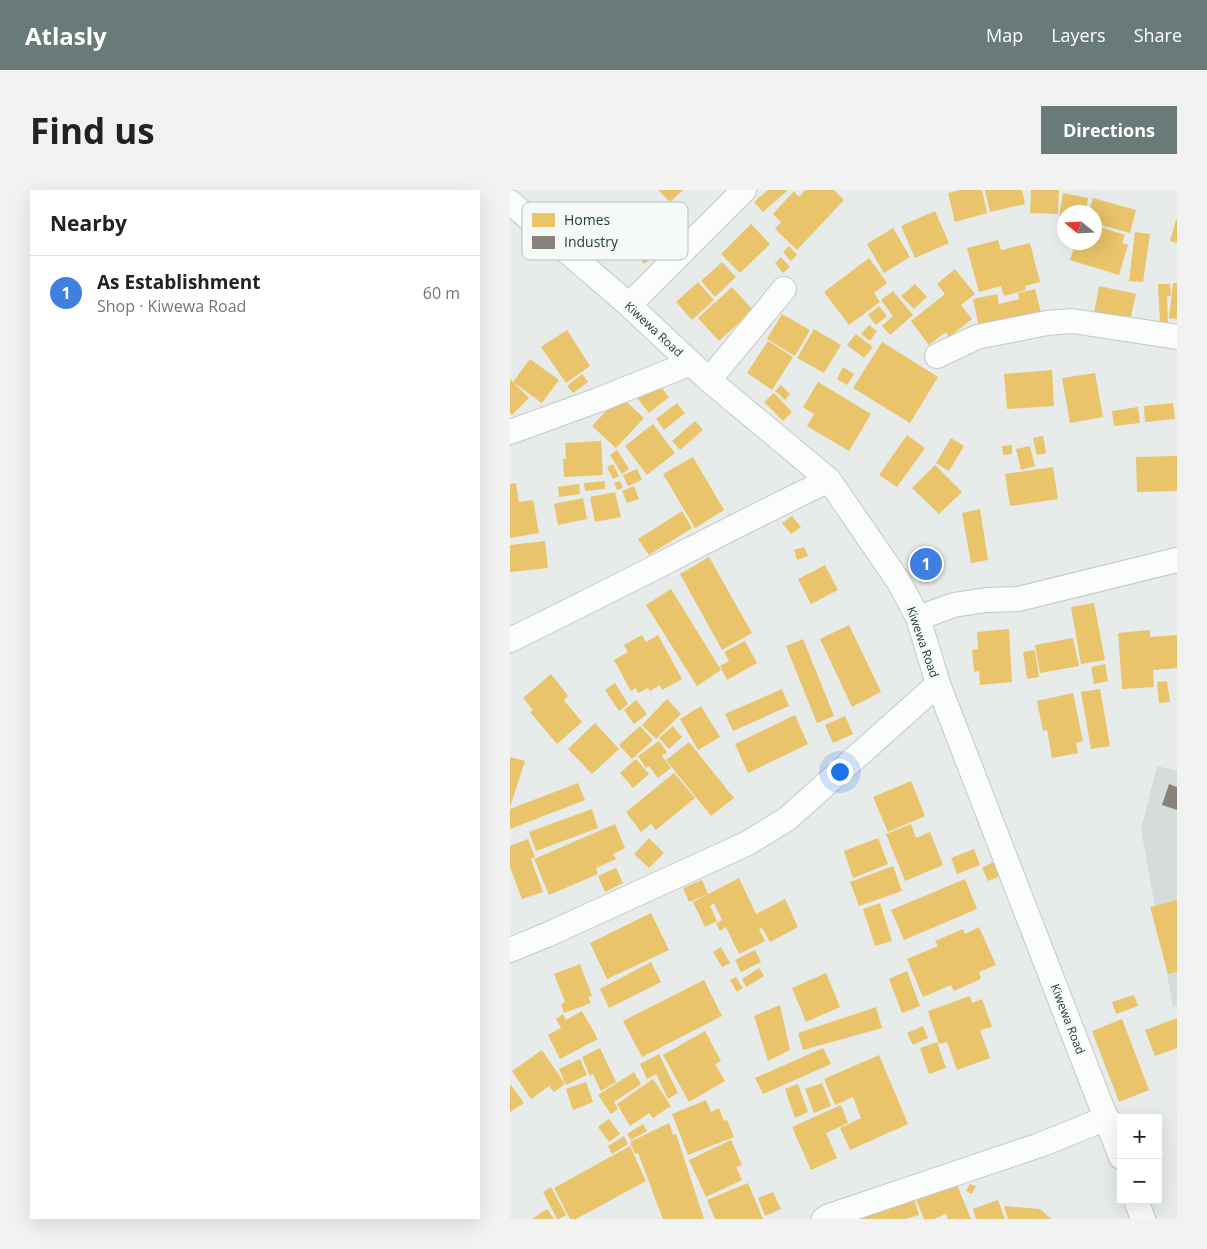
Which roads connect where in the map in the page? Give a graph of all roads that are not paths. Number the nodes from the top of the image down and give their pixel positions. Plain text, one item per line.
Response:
1 (744, 190) edge
2 (510, 202) edge
3 (522, 212) edge
4 (688, 246) edge
5 (576, 260) edge
6 (675, 260) edge
7 (784, 289) dead end
8 (629, 306) junction
9 (1177, 337) edge
10 (937, 356) dead end
11 (691, 363) junction
12 (709, 380) junction
13 (510, 432) edge
14 (829, 480) junction
15 (1177, 560) edge
16 (918, 618) junction
17 (510, 640) edge
18 (938, 684) junction
19 (510, 950) edge
20 (1107, 1118) junction
21 (1117, 1146) edge
22 (1137, 1204) edge
23 (824, 1219) edge
24 (1143, 1219) edge

1 - 4 street
2 - 3 street, Kiwewa Road
5 - 8 street, Kiwewa Road
6 - 8 street
7 - 12 street
8 - 11 street, Kiwewa Road
9 - 10 street
11 - 12 street, Kiwewa Road
11 - 13 street
12 - 14 street, Kiwewa Road
14 - 16 street, Kiwewa Road
14 - 17 street
15 - 16 street
16 - 18 street, Kiwewa Road
18 - 19 street
18 - 20 street, Kiwewa Road
20 - 21 street, Kiwewa Road
20 - 23 street
22 - 24 street

